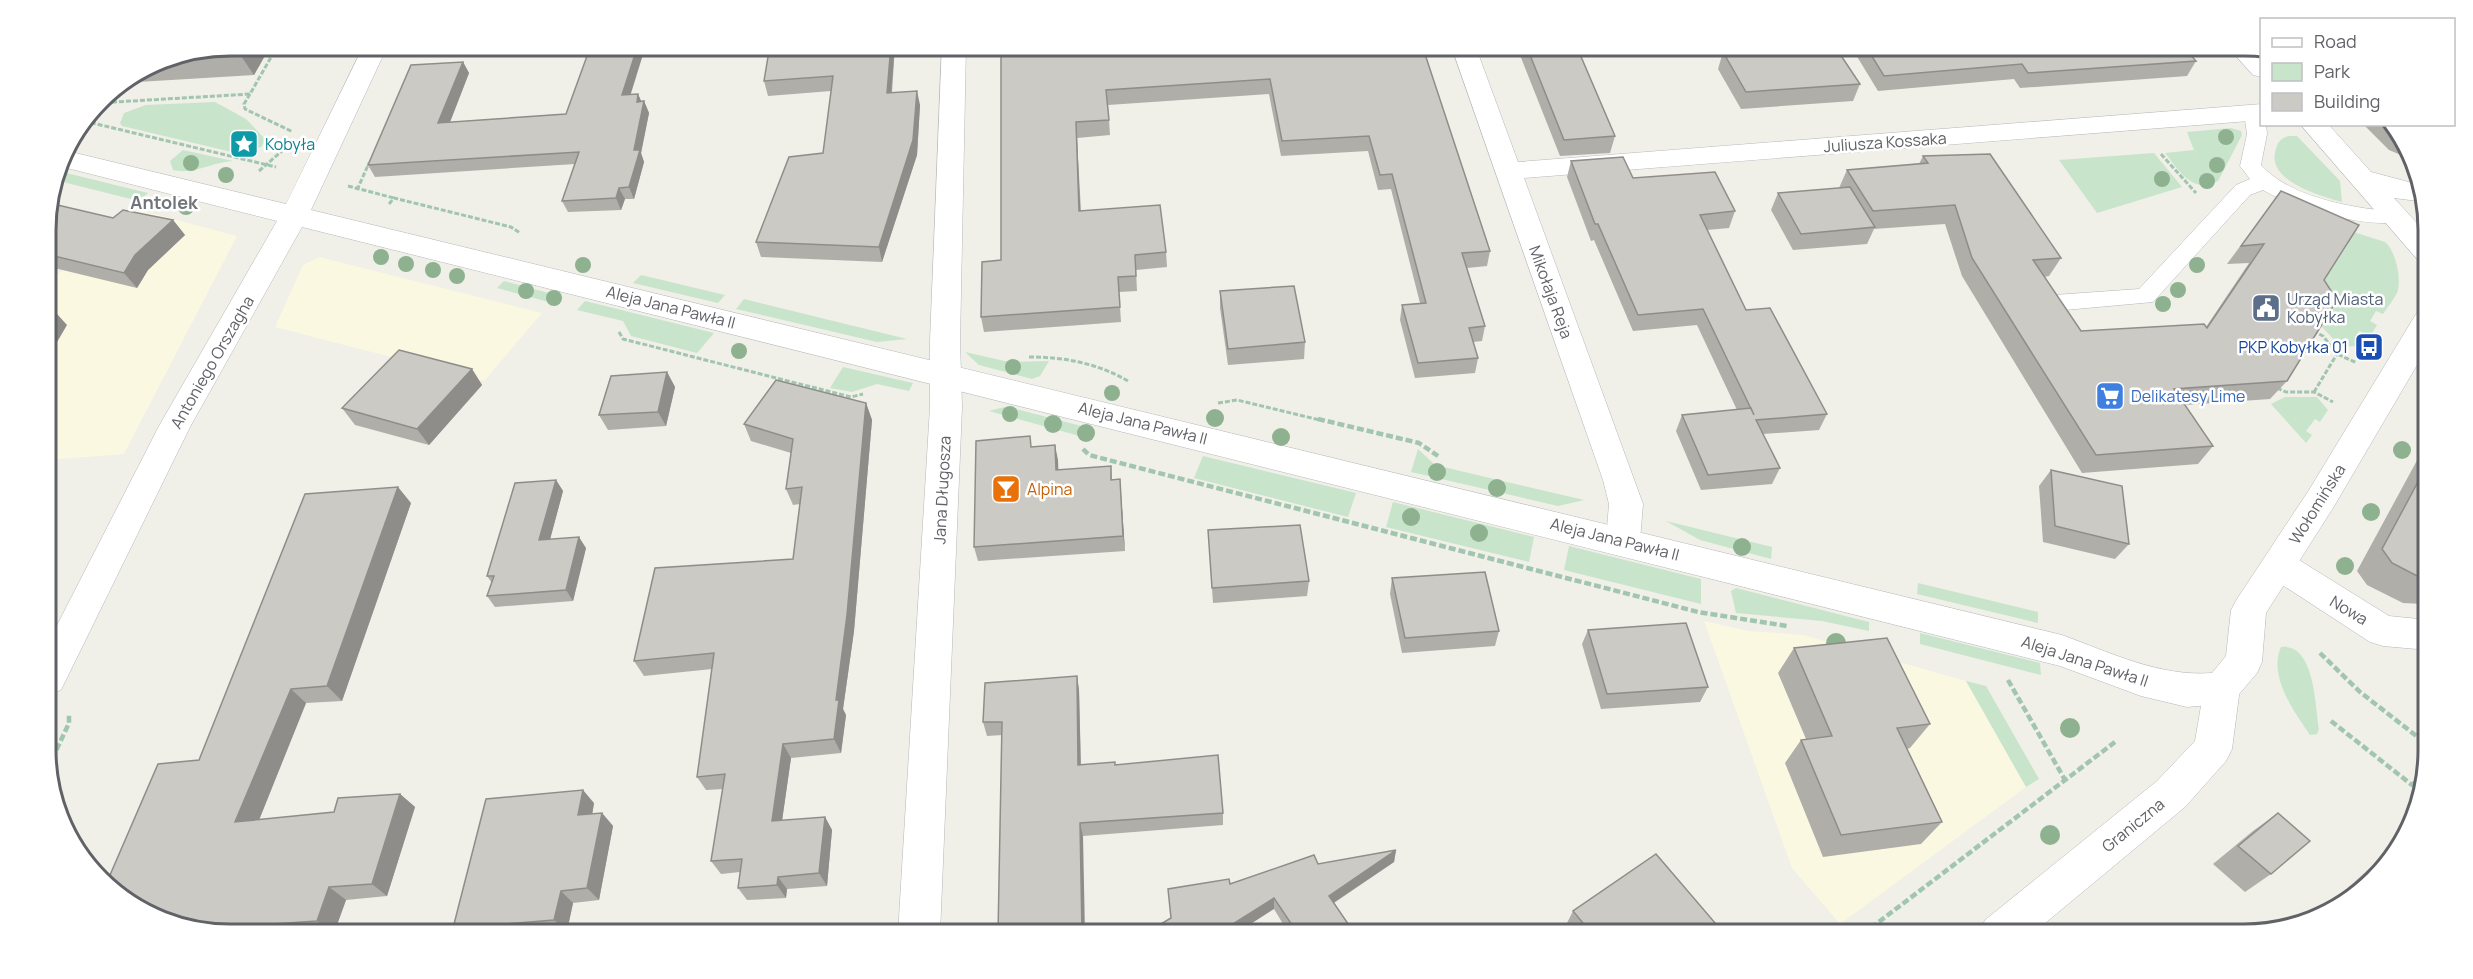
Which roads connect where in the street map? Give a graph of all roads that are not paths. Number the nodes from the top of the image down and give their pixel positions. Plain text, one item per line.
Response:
1 (371, 56) edge
2 (954, 56) edge
3 (1467, 56) edge
4 (2249, 56) edge
5 (2260, 68) edge
6 (2258, 112) edge
7 (2315, 126) edge
8 (70, 160) edge
9 (1508, 171) junction
10 (2364, 179) junction
11 (2264, 181) junction
12 (2414, 192) edge
13 (295, 214) junction
14 (2397, 216) junction
15 (2418, 241) edge
16 (2054, 303) edge
17 (2418, 337) edge
18 (946, 375) junction
19 (1623, 540) junction
20 (2279, 565) junction
21 (2418, 634) edge
22 (56, 663) edge
23 (2222, 688) junction
24 (2013, 923) edge
25 (920, 924) edge

1 - 13 street, Antoniego Orszagha
2 - 18 street, Jana Długosza
3 - 9 street, Mikołaja Reja
4 - 5 street
6 - 9 street, Juliusza Kossaka
6 - 11 lane
7 - 10 street
8 - 13 street, Aleja Jana Pawła II
9 - 19 street, Mikołaja Reja
10 - 12 street
10 - 14 street
11 - 14 lane
11 - 16 lane
13 - 18 street, Aleja Jana Pawła II
13 - 22 street, Antoniego Orszagha
14 - 15 street
17 - 20 street, Wołomińska
18 - 19 street, Aleja Jana Pawła II
18 - 25 street, Jana Długosza
19 - 23 street, Aleja Jana Pawła II
20 - 21 street, Nowa
20 - 23 street, Wołomińska
23 - 24 street, Graniczna

